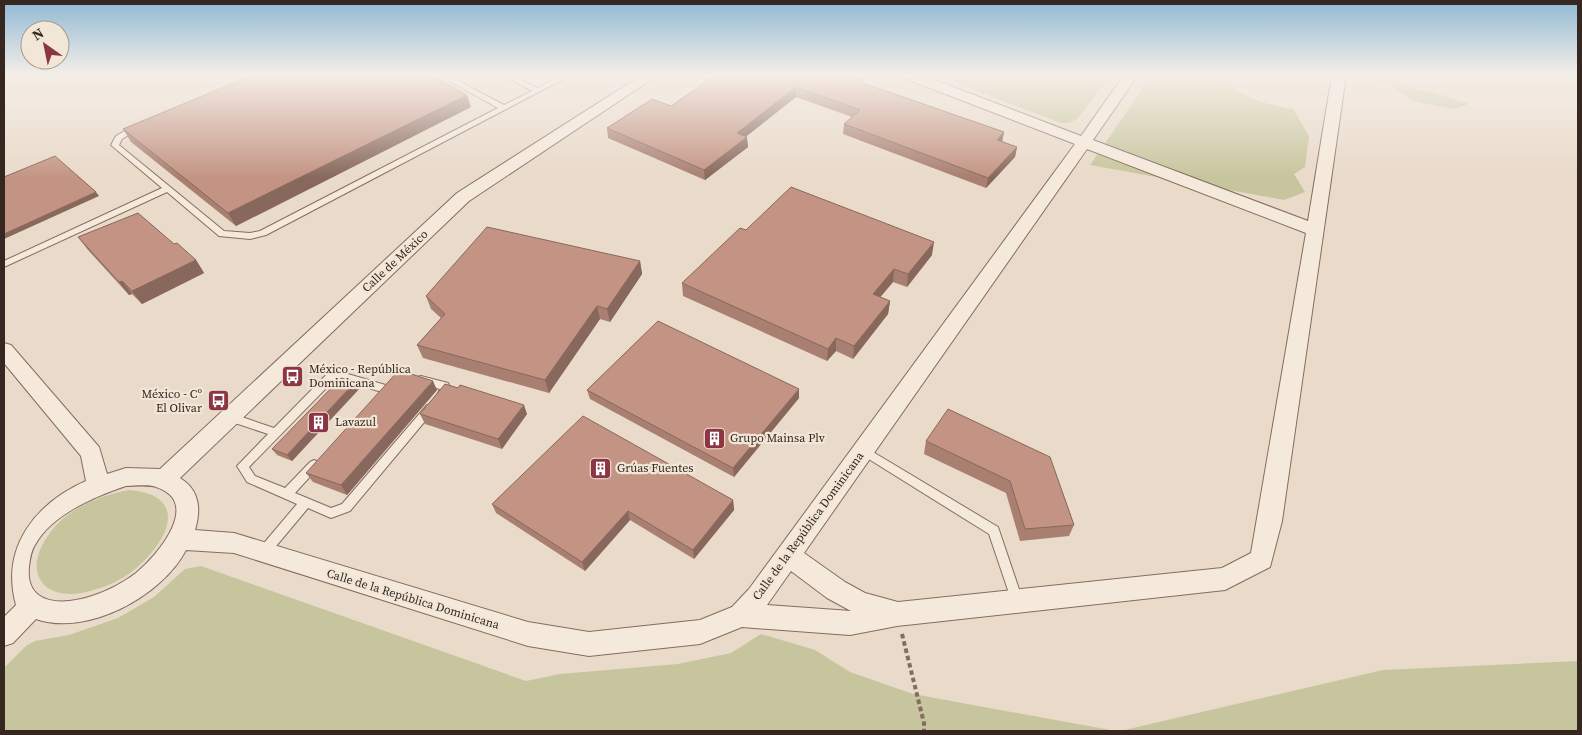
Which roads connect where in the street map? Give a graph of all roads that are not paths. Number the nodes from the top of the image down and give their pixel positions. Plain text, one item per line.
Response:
1 (501, 109) edge
2 (598, 109) edge
3 (999, 109) edge
4 (1107, 109) edge
5 (1334, 109) edge
6 (148, 122) edge
7 (1084, 142) junction
8 (167, 189) junction
9 (1315, 230) junction
10 (4, 264) edge
11 (4, 350) edge
12 (409, 376) edge
13 (396, 379) edge
14 (230, 417) junction
15 (276, 433) junction
16 (863, 450) junction
17 (319, 460) edge
18 (164, 480) junction
19 (98, 485) junction
20 (286, 495) junction
21 (305, 503) junction
22 (181, 539) junction
23 (263, 552) junction
24 (788, 555) junction
25 (1017, 601) junction
26 (30, 608) junction
27 (898, 614) junction
28 (740, 615) junction
29 (4, 634) edge

1 - 8 lane
2 - 14 street, Calle de México
3 - 7 street
4 - 7 street, Calle de la República Dominicana
5 - 9 street
6 - 8 lane
7 - 9 street
7 - 16 street, Calle de la República Dominicana
8 - 10 lane
9 - 25 street
11 - 19 street
12 - 21 lane
13 - 15 lane
14 - 15 lane
14 - 18 street, Calle de México
15 - 20 lane
16 - 24 street, Calle de la República Dominicana
16 - 25 lane
17 - 20 lane
18 - 19 street
18 - 22 street
19 - 26 street
20 - 21 lane
21 - 23 lane
22 - 23 street, Calle de la República Dominicana
22 - 26 street
23 - 28 street, Calle de la República Dominicana
24 - 27 street
24 - 28 street, Calle de la República Dominicana
25 - 27 street
26 - 29 street
27 - 28 street

